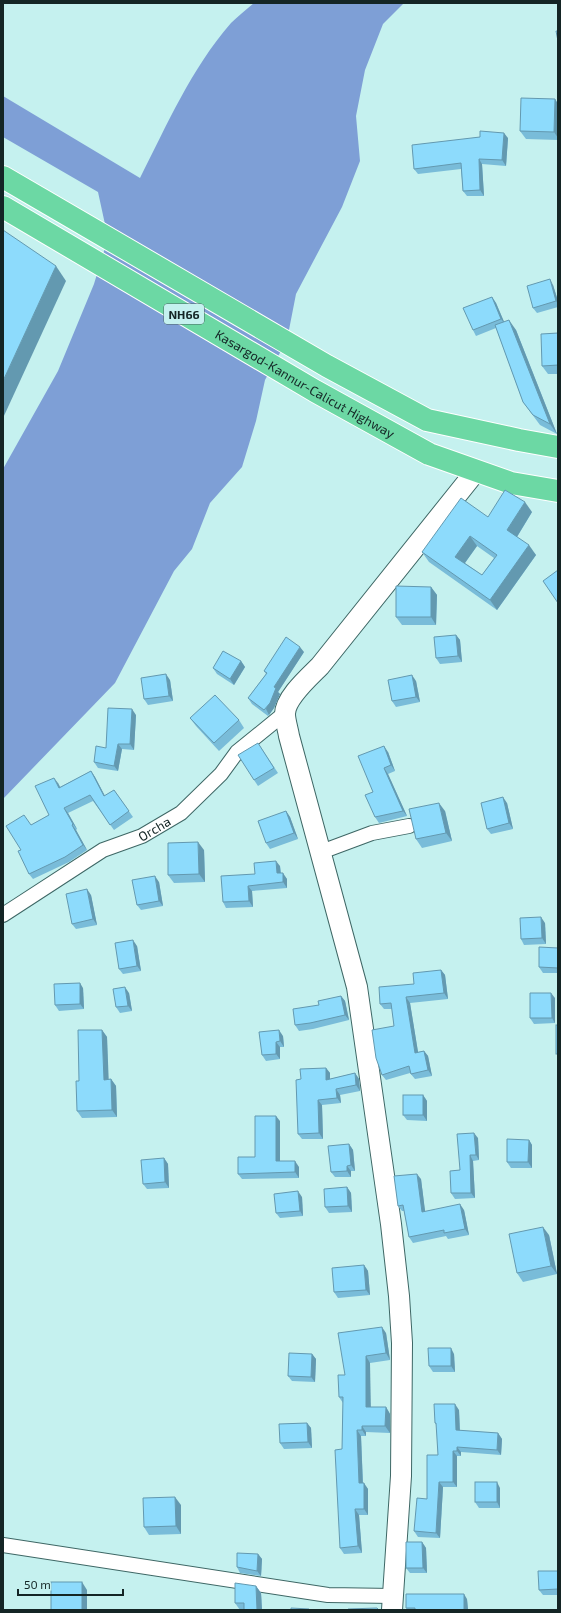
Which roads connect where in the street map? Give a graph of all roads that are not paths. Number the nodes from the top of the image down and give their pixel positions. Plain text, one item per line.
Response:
1 (3, 177) edge
2 (3, 207) edge
3 (558, 447) edge
4 (476, 471) junction
5 (558, 491) edge
6 (285, 713) junction
7 (409, 826) edge
8 (321, 852) junction
9 (3, 915) edge
10 (3, 1545) edge
11 (393, 1603) edge

1 - 3 highway, Kasargod-Kannur-Calicut Highway / NH66
2 - 4 highway, Kasargod-Kannur-Calicut Highway / NH66
4 - 5 highway, Kasargod-Kannur-Calicut Highway / NH66
4 - 6 main road
6 - 8 main road
6 - 9 street, Orcha
7 - 8 street
8 - 11 main road
10 - 11 street

